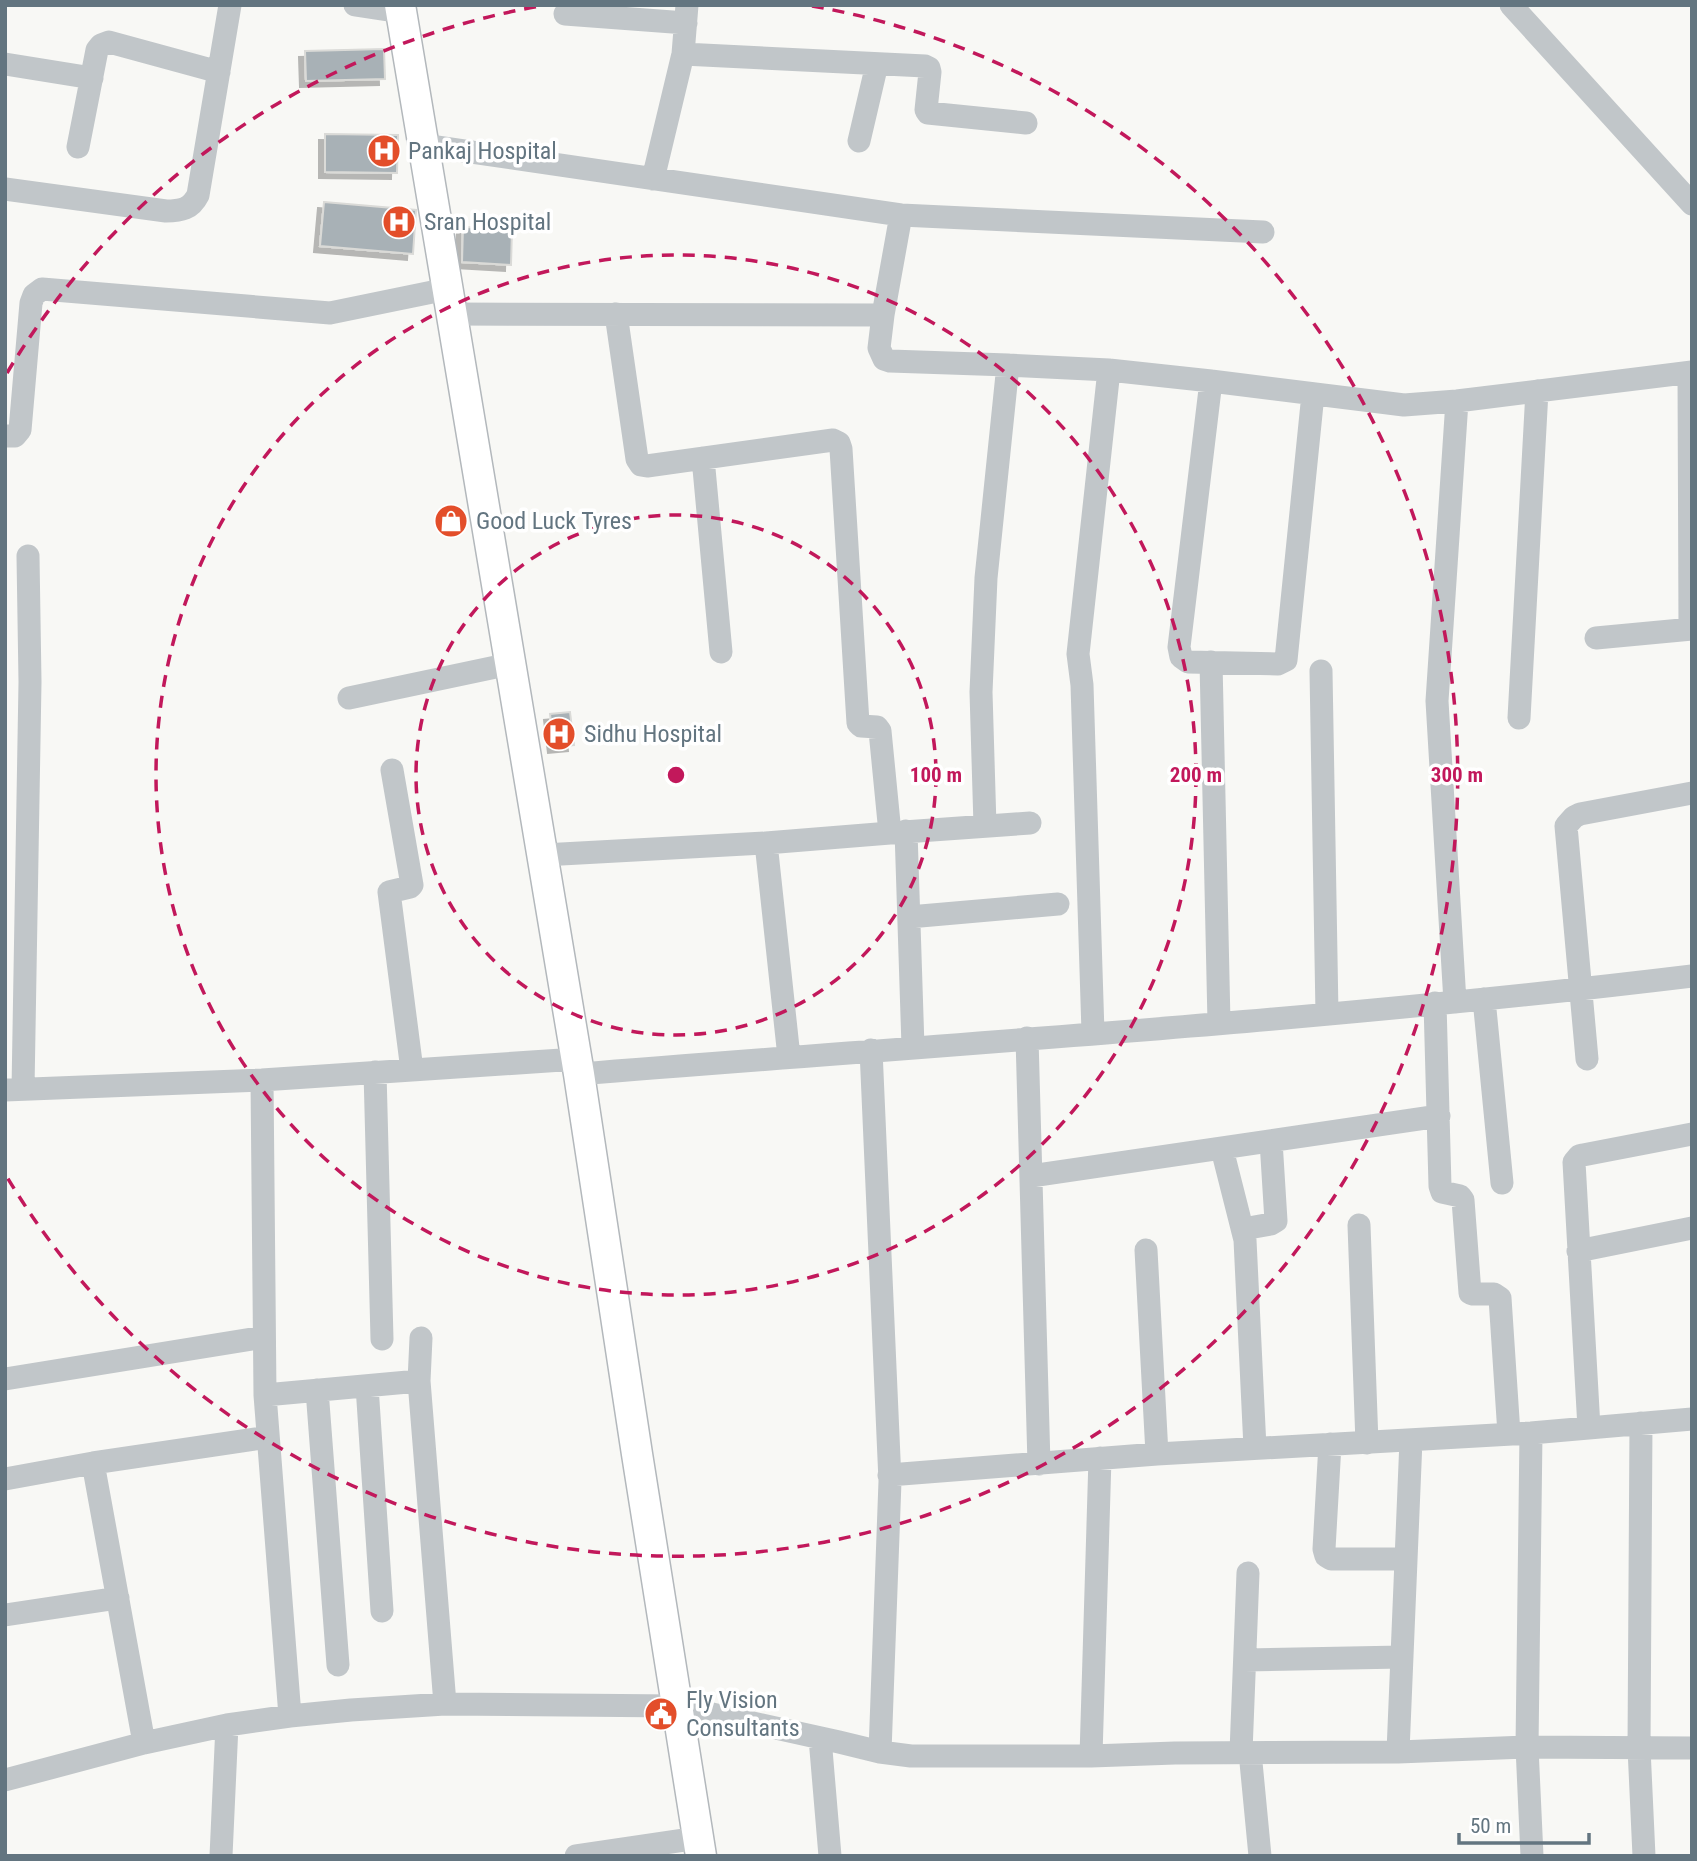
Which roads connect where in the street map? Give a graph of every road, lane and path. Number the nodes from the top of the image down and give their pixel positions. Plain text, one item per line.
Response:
1 (230, 5) edge
2 (355, 5) edge
3 (1511, 5) edge
4 (400, 9) edge
5 (565, 14) dead end
6 (686, 14) edge
7 (684, 54) junction
8 (5, 64) edge
9 (877, 64) junction
10 (219, 72) junction
11 (92, 78) junction
12 (1026, 122) dead end
13 (859, 141) dead end
14 (423, 145) junction
15 (78, 147) dead end
16 (653, 179) junction
17 (5, 189) edge
18 (1692, 204) edge
19 (901, 215) junction
20 (1263, 232) dead end
21 (449, 301) junction
22 (616, 314) junction
23 (883, 315) junction
24 (1008, 365) junction
25 (1109, 370) junction
26 (1690, 372) edge
27 (1211, 381) junction
28 (1536, 391) junction
29 (1313, 394) junction
30 (1457, 401) junction
31 (5, 436) edge
32 (703, 458) junction
33 (1691, 503) edge
34 (27, 556) dead end
35 (1691, 629) edge
36 (1596, 638) dead end
37 (721, 652) dead end
38 (1211, 662) junction
39 (510, 664) junction
40 (1321, 671) dead end
41 (349, 698) dead end
42 (1519, 718) dead end
43 (392, 770) dead end
44 (1692, 793) edge
45 (1030, 823) dead end
46 (985, 826) junction
47 (898, 832) junction
48 (766, 844) junction
49 (542, 855) junction
50 (1058, 904) dead end
51 (909, 917) junction
52 (1692, 976) edge
53 (1582, 989) junction
54 (1484, 999) junction
55 (1445, 1002) junction
56 (1327, 1014) junction
57 (1219, 1023) junction
58 (1093, 1033) junction
59 (1027, 1038) junction
60 (913, 1047) junction
61 (871, 1051) junction
62 (789, 1057) junction
63 (1587, 1059) dead end
64 (578, 1066) junction
65 (412, 1070) junction
66 (375, 1072) junction
67 (262, 1080) junction
68 (14, 1089) edge
69 (1439, 1116) junction
70 (1692, 1134) edge
71 (1271, 1141) junction
72 (1222, 1149) junction
73 (1031, 1177) junction
74 (1502, 1183) dead end
75 (1359, 1225) dead end
76 (1692, 1228) edge
77 (1243, 1229) junction
78 (1146, 1250) dead end
79 (1578, 1251) junction
80 (264, 1337) junction
81 (421, 1338) dead end
82 (382, 1339) dead end
83 (5, 1379) edge
84 (419, 1381) junction
85 (367, 1386) junction
86 (317, 1391) junction
87 (264, 1395) junction
88 (1692, 1419) edge
89 (1641, 1423) junction
90 (1589, 1428) junction
91 (1520, 1433) junction
92 (268, 1437) junction
93 (1411, 1440) junction
94 (1367, 1443) junction
95 (1330, 1444) junction
96 (1255, 1448) junction
97 (1157, 1454) junction
98 (1100, 1458) junction
99 (93, 1463) junction
100 (1039, 1464) junction
101 (890, 1475) junction
102 (5, 1479) edge
103 (1406, 1559) junction
104 (1248, 1573) dead end
105 (118, 1598) junction
106 (382, 1611) dead end
107 (5, 1615) edge
108 (1402, 1657) junction
109 (1245, 1660) junction
110 (338, 1665) dead end
111 (445, 1704) junction
112 (676, 1706) junction
113 (290, 1716) junction
114 (227, 1725) junction
115 (820, 1738) junction
116 (144, 1743) junction
117 (1527, 1747) junction
118 (1640, 1748) junction
119 (1692, 1748) edge
120 (880, 1752) junction
121 (1246, 1752) junction
122 (1398, 1752) junction
123 (1091, 1756) junction
124 (5, 1780) edge
125 (700, 1847) edge
126 (221, 1856) edge
127 (576, 1856) edge
128 (830, 1856) edge
129 (1260, 1856) edge
130 (1532, 1856) edge
131 (1644, 1856) edge

1 - 10 street
2 - 4 street
3 - 18 street
4 - 14 main road
5 - 6 street
6 - 7 street
7 - 9 street
7 - 16 street
8 - 11 street
9 - 12 street
9 - 13 street
10 - 11 street
10 - 17 street
11 - 15 street
14 - 16 street
14 - 21 main road
16 - 19 street
19 - 20 street
19 - 23 street
21 - 22 street
21 - 31 street
21 - 39 main road
22 - 23 street
22 - 32 street
23 - 24 street
24 - 25 street
24 - 46 street
25 - 27 street
25 - 58 street
26 - 28 street
26 - 33 street
27 - 29 street
27 - 38 street
28 - 30 street
28 - 42 street
29 - 30 street
29 - 38 street
30 - 55 street
32 - 37 street
32 - 47 street
33 - 35 street
34 - 68 street
35 - 36 street
38 - 57 street
39 - 41 street
39 - 49 main road
40 - 56 street
43 - 65 street
44 - 53 street
45 - 46 street
46 - 47 street
47 - 48 street
47 - 51 street
48 - 49 street
48 - 62 street
49 - 64 main road
50 - 51 street
51 - 60 street
52 - 53 street
53 - 54 street
53 - 63 street
54 - 55 street
54 - 74 street
55 - 56 street
55 - 69 street
56 - 57 street
57 - 58 street
58 - 59 street
59 - 60 street
59 - 73 street
60 - 61 street
61 - 62 street
61 - 101 street
62 - 64 street
64 - 65 street
64 - 112 main road
65 - 66 street
66 - 67 street
66 - 82 street
67 - 68 street
67 - 80 street
69 - 71 street
69 - 91 street
70 - 79 street
71 - 72 street
71 - 77 street
72 - 73 street
72 - 77 street
73 - 100 street
75 - 94 street
76 - 79 street
77 - 96 street
78 - 97 street
79 - 90 street
80 - 83 street
80 - 87 street
81 - 84 street
84 - 85 street
84 - 111 street
85 - 86 street
85 - 106 street
86 - 87 street
86 - 110 street
87 - 92 street
88 - 89 street
89 - 90 street
89 - 118 street
90 - 91 street
91 - 93 street
91 - 117 street
92 - 99 street
92 - 113 street
93 - 94 street
93 - 103 street
94 - 95 street
95 - 96 street
95 - 103 street
96 - 97 street
97 - 98 street
98 - 100 street
98 - 123 street
99 - 102 street
99 - 105 street
100 - 101 street
101 - 120 street
103 - 108 street
104 - 109 street
105 - 107 street
105 - 116 street
108 - 109 street
108 - 122 street
109 - 121 street
111 - 112 street
111 - 113 street
112 - 115 street
112 - 125 main road
113 - 114 street
114 - 116 street
114 - 126 street
115 - 120 street
115 - 128 street
116 - 124 street
117 - 118 street
117 - 122 street
117 - 130 street
118 - 119 street
118 - 131 street
120 - 123 street
121 - 122 street
121 - 123 street
121 - 129 street
125 - 127 street

